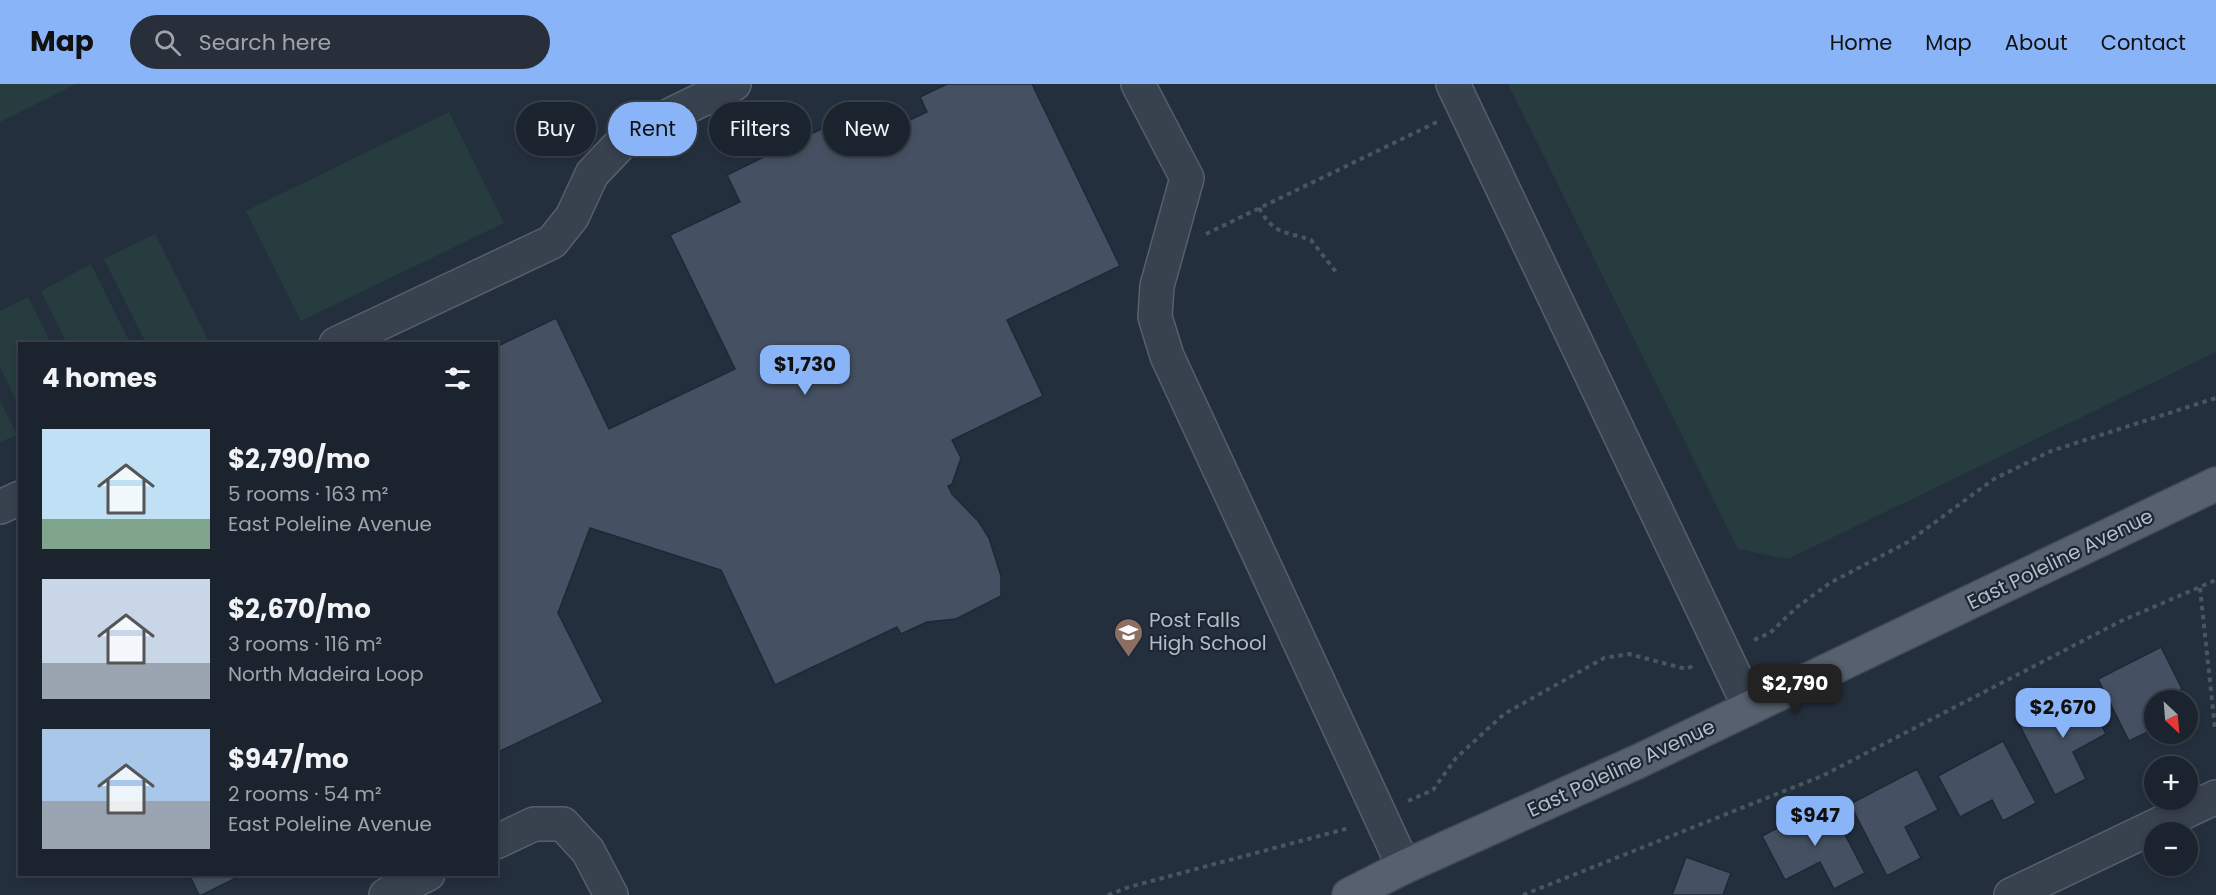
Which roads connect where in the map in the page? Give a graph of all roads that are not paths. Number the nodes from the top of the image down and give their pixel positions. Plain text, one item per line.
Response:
1 (734, 84) edge
2 (1138, 84) edge
3 (1459, 96) edge
4 (340, 342) edge
5 (2216, 484) edge
6 (18, 499) edge
7 (0, 507) edge
8 (1750, 708) junction
9 (2216, 797) edge
10 (498, 841) edge
11 (1404, 867) junction
12 (424, 876) edge
13 (386, 895) edge
14 (611, 895) edge
15 (1349, 895) edge
16 (2012, 895) edge

1 - 4 street
2 - 11 street
3 - 8 street
5 - 8 main road, East Poleline Avenue
6 - 7 street
8 - 11 main road, East Poleline Avenue
9 - 16 street
10 - 14 street
11 - 15 main road, East Poleline Avenue
12 - 13 street

